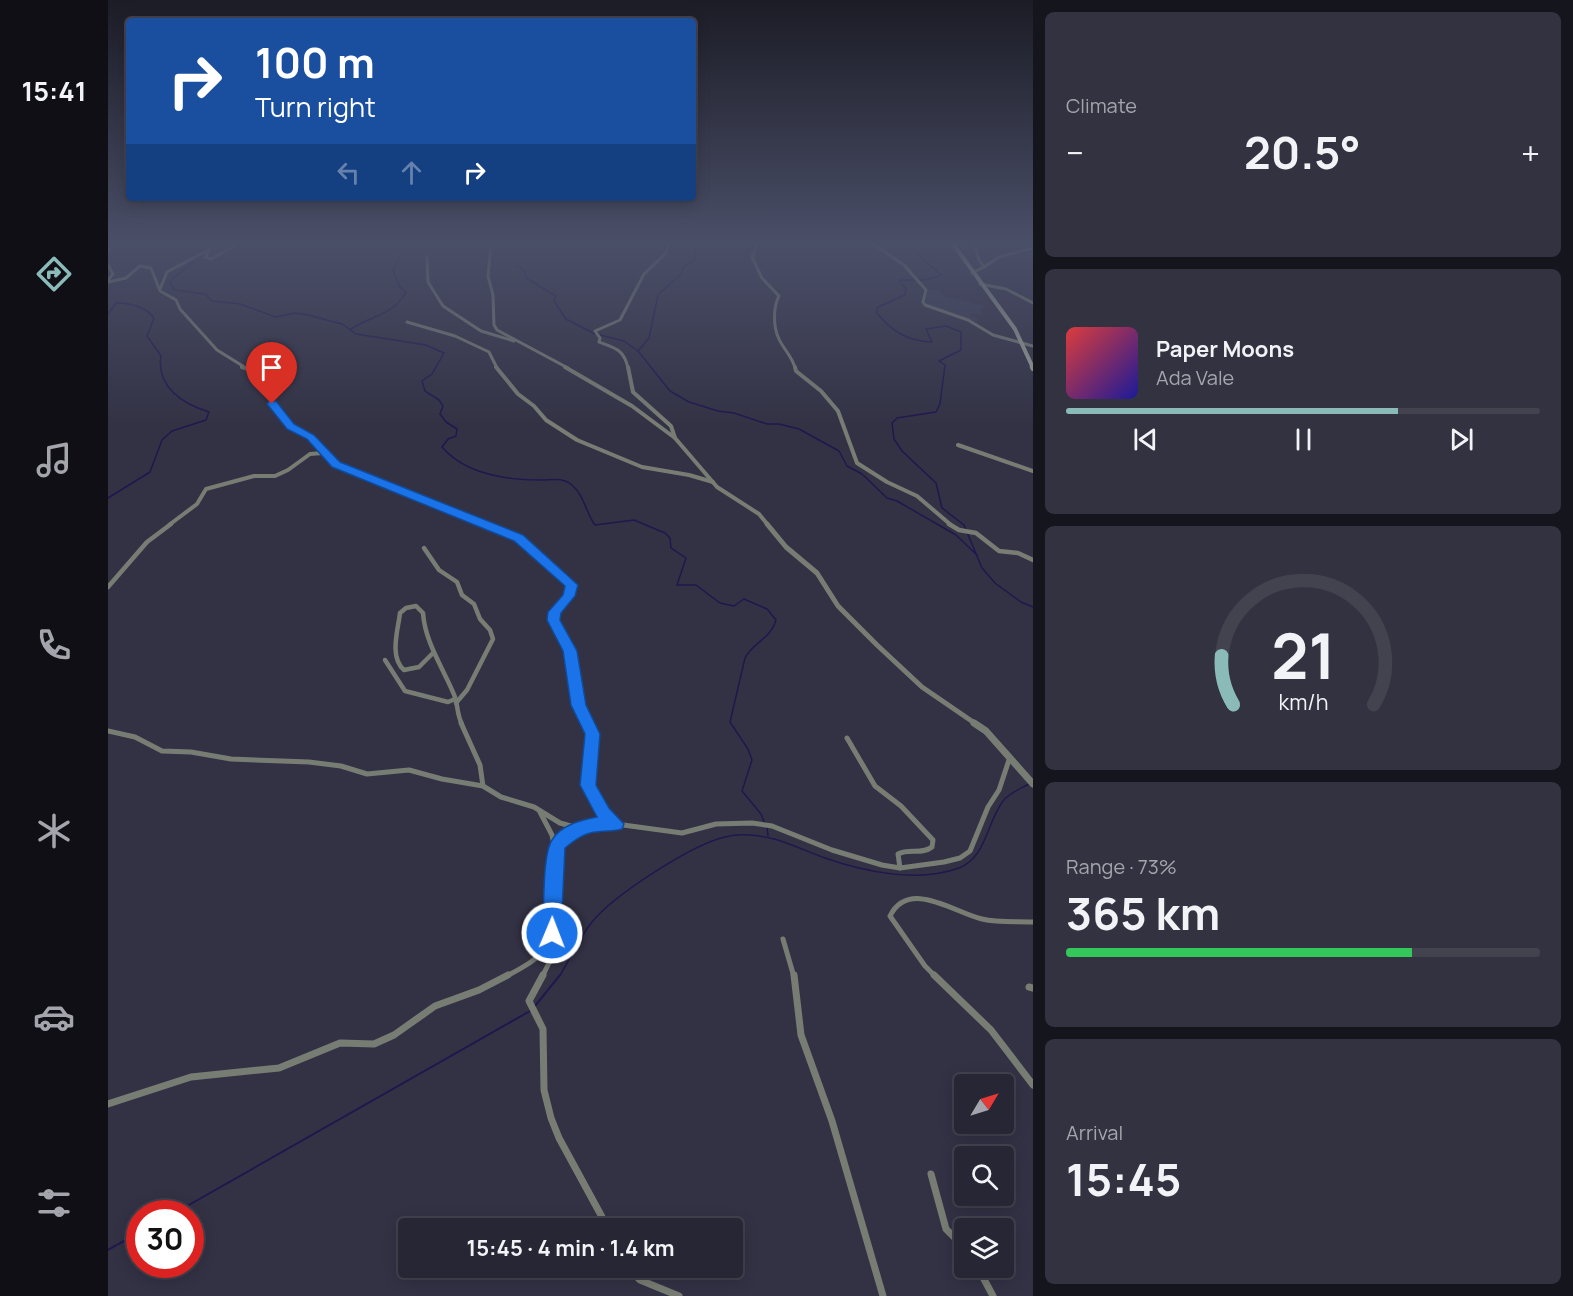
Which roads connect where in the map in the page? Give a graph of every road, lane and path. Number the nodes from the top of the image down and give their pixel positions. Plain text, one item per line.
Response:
1 (177, 304) edge
2 (442, 304) edge
3 (493, 304) edge
4 (630, 304) edge
5 (775, 304) edge
6 (925, 304) edge
7 (996, 304) edge
8 (407, 322) dead end
9 (514, 341) junction
10 (1020, 341) junction
11 (1033, 346) edge
12 (1033, 369) edge
13 (675, 438) junction
14 (317, 445) junction
15 (958, 445) dead end
16 (325, 453) junction
17 (310, 454) junction
18 (1033, 471) edge
19 (713, 482) junction
20 (424, 548) dead end
21 (1032, 558) edge
22 (108, 587) edge
23 (434, 652) junction
24 (386, 660) dead end
25 (456, 701) junction
26 (108, 731) edge
27 (847, 738) dead end
28 (1010, 757) junction
29 (1033, 784) edge
30 (483, 786) junction
31 (539, 810) junction
32 (616, 824) junction
33 (579, 828) junction
34 (555, 853) junction
35 (900, 868) junction
36 (1033, 922) edge
37 (783, 939) dead end
38 (550, 944) junction
39 (1033, 1085) edge
40 (108, 1104) edge
41 (931, 1174) dead end
42 (603, 1218) edge
43 (954, 1237) edge
44 (638, 1278) edge
45 (983, 1278) edge
46 (679, 1296) edge
47 (883, 1296) edge
48 (993, 1296) edge

1 - 14 street
2 - 9 street
3 - 9 street
4 - 13 street
5 - 21 street
6 - 10 street
7 - 10 main road
8 - 19 street
9 - 13 street
10 - 11 street
10 - 12 main road
13 - 19 street
14 - 16 street
14 - 17 street
15 - 18 street
16 - 17 street
16 - 32 street
17 - 22 street
19 - 28 street
20 - 25 street
23 - 23 street
23 - 25 street
24 - 25 street
25 - 30 street
26 - 30 street
27 - 35 street
28 - 29 street
28 - 35 street
30 - 31 street
31 - 33 street
31 - 34 street
32 - 33 street
32 - 35 street
33 - 34 street
34 - 38 street
36 - 39 street
37 - 47 street
38 - 40 street
38 - 42 street
41 - 43 street
44 - 46 street
45 - 48 street

